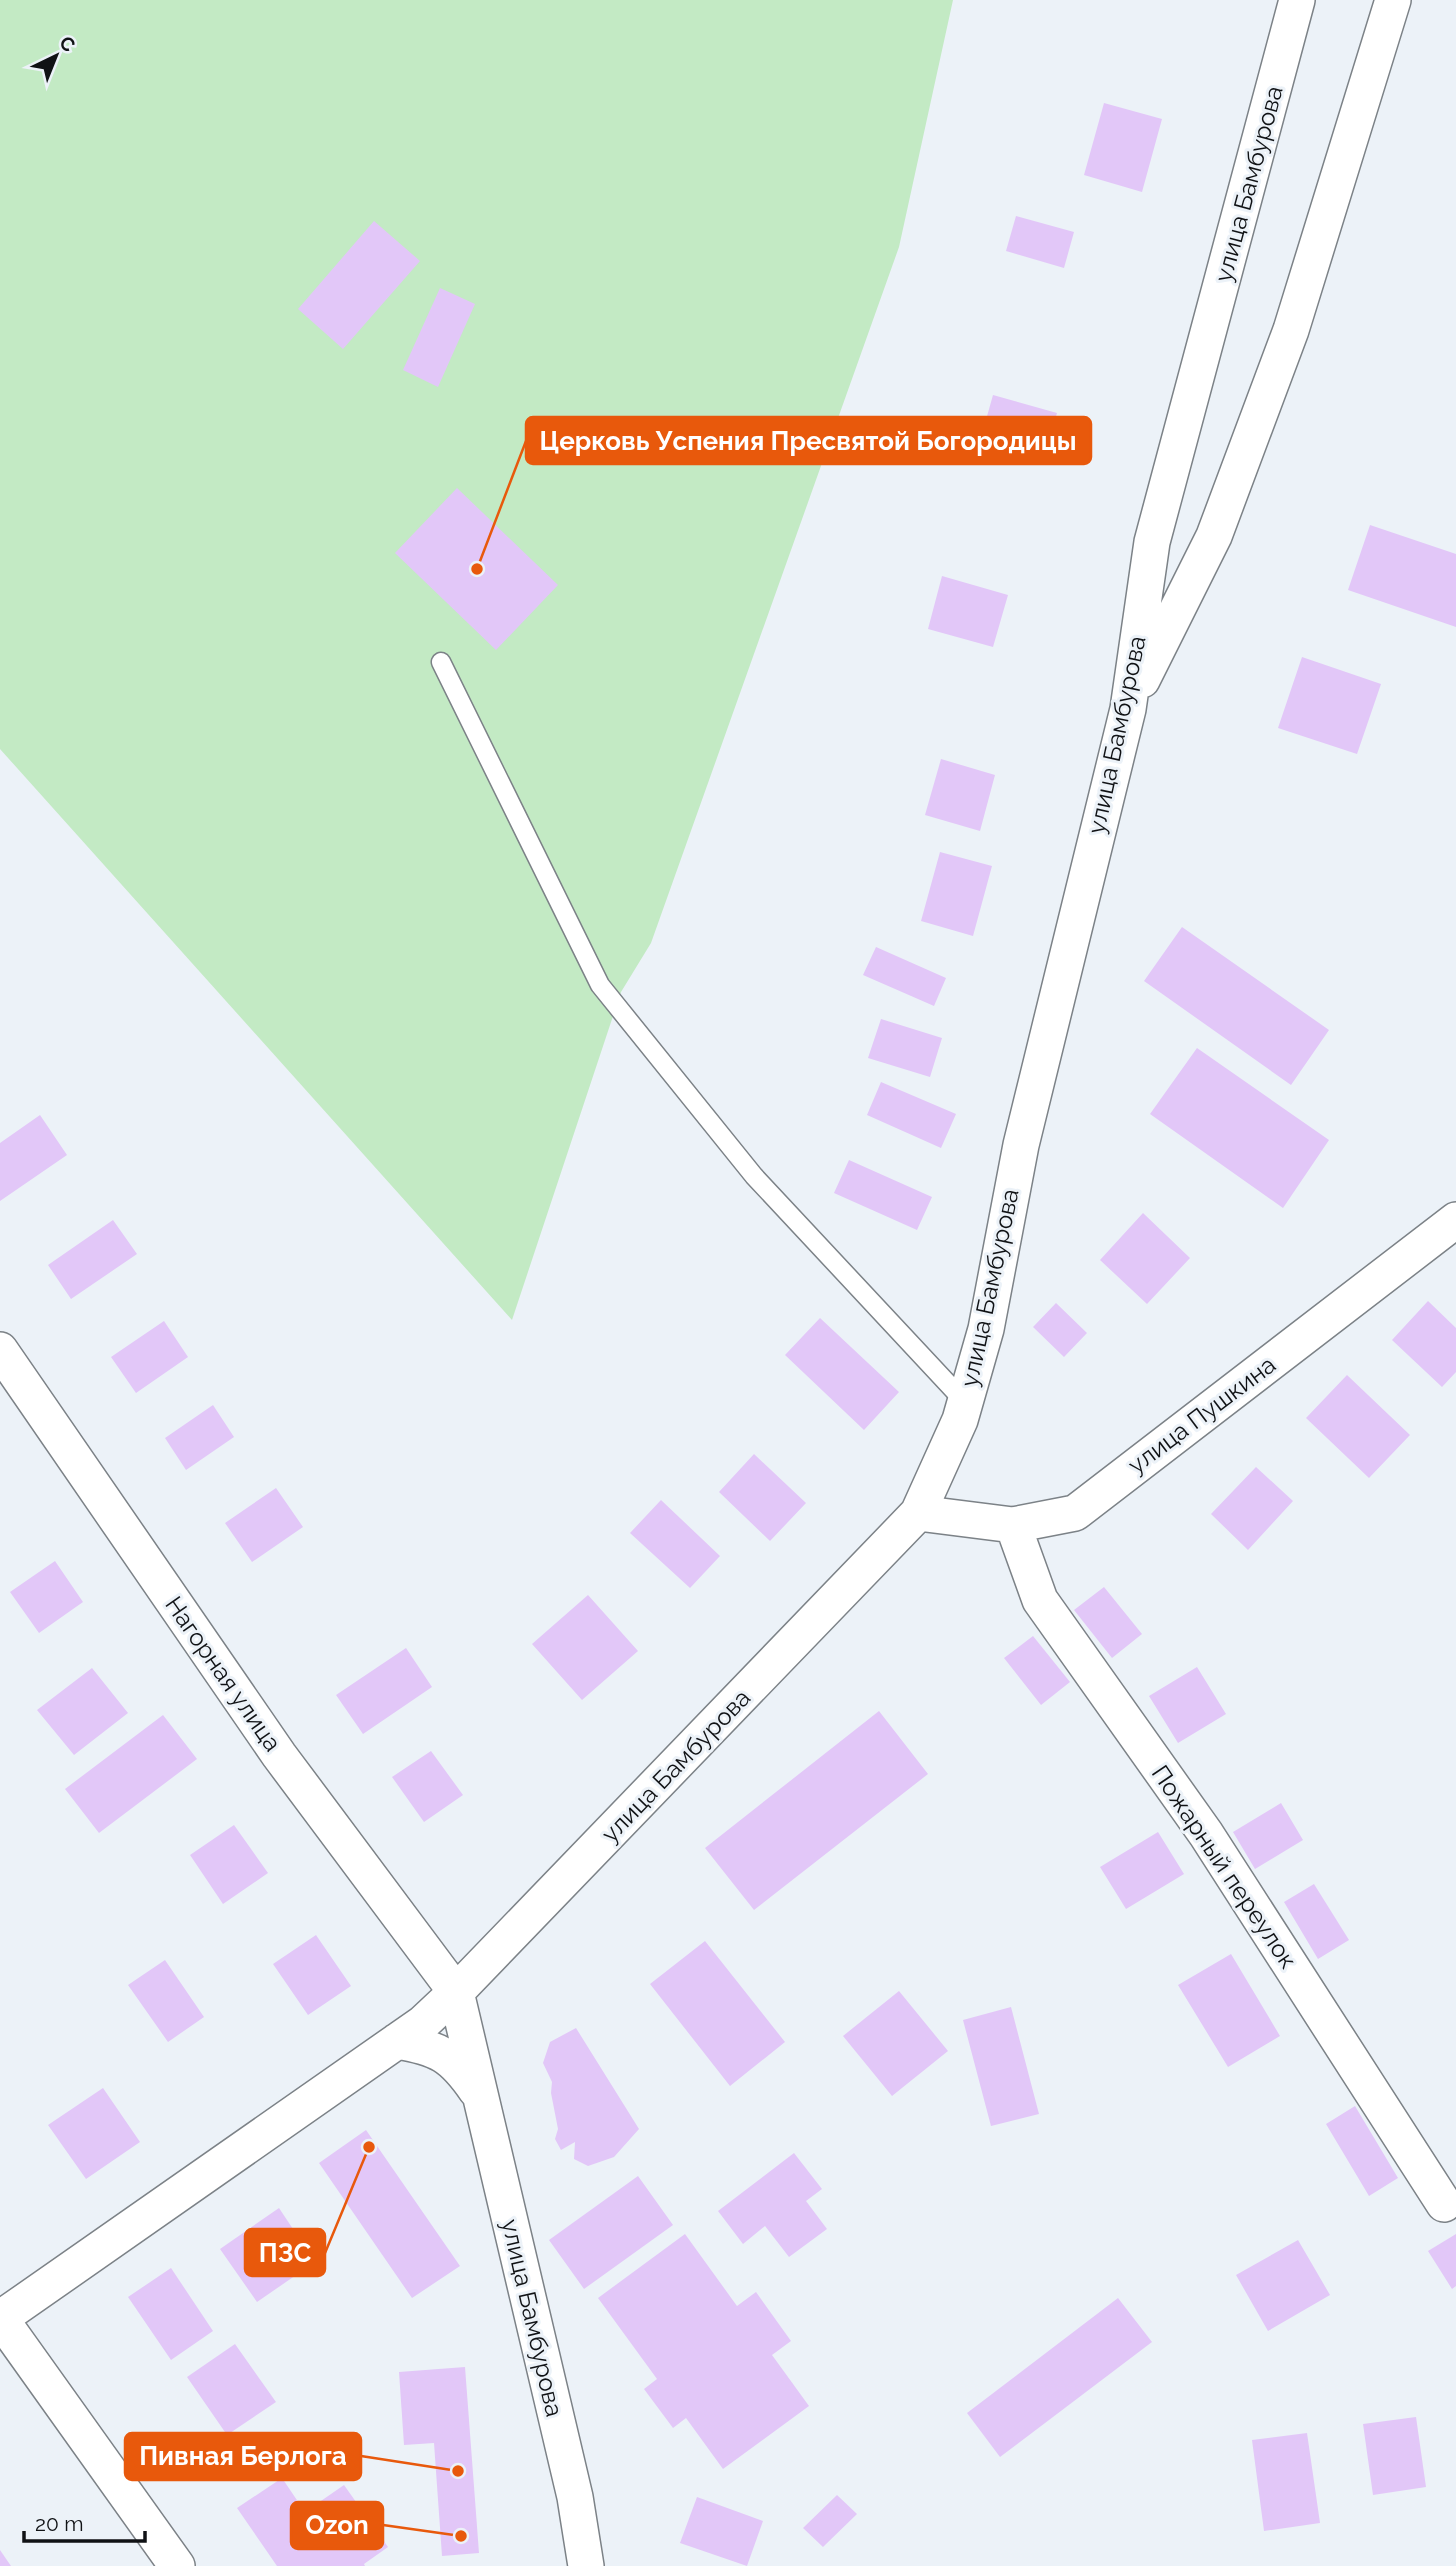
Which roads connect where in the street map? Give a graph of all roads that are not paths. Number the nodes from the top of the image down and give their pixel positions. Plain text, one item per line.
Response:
1 (1297, 0) edge
2 (1393, 0) edge
3 (441, 662) dead end
4 (1128, 709) junction
5 (1456, 1220) edge
6 (0, 1350) edge
7 (965, 1402) junction
8 (918, 1513) junction
9 (1013, 1525) junction
10 (456, 1992) junction
11 (397, 2041) junction
12 (480, 2095) junction
13 (1444, 2204) dead end
14 (0, 2318) edge
15 (177, 2566) edge
16 (586, 2566) edge

1 - 4 street, улица Бамбурова
2 - 4 street
3 - 7 lane
4 - 7 street, улица Бамбурова
5 - 9 street, улица Пушкина
6 - 10 street, Нагорная улица
7 - 8 street, улица Бамбурова
8 - 9 street, улица Пушкина
8 - 10 street, улица Бамбурова
9 - 13 street, Пожарный переулок
10 - 11 street
10 - 12 street, улица Бамбурова
11 - 12 street
11 - 14 street
12 - 16 street, улица Бамбурова
14 - 15 street

